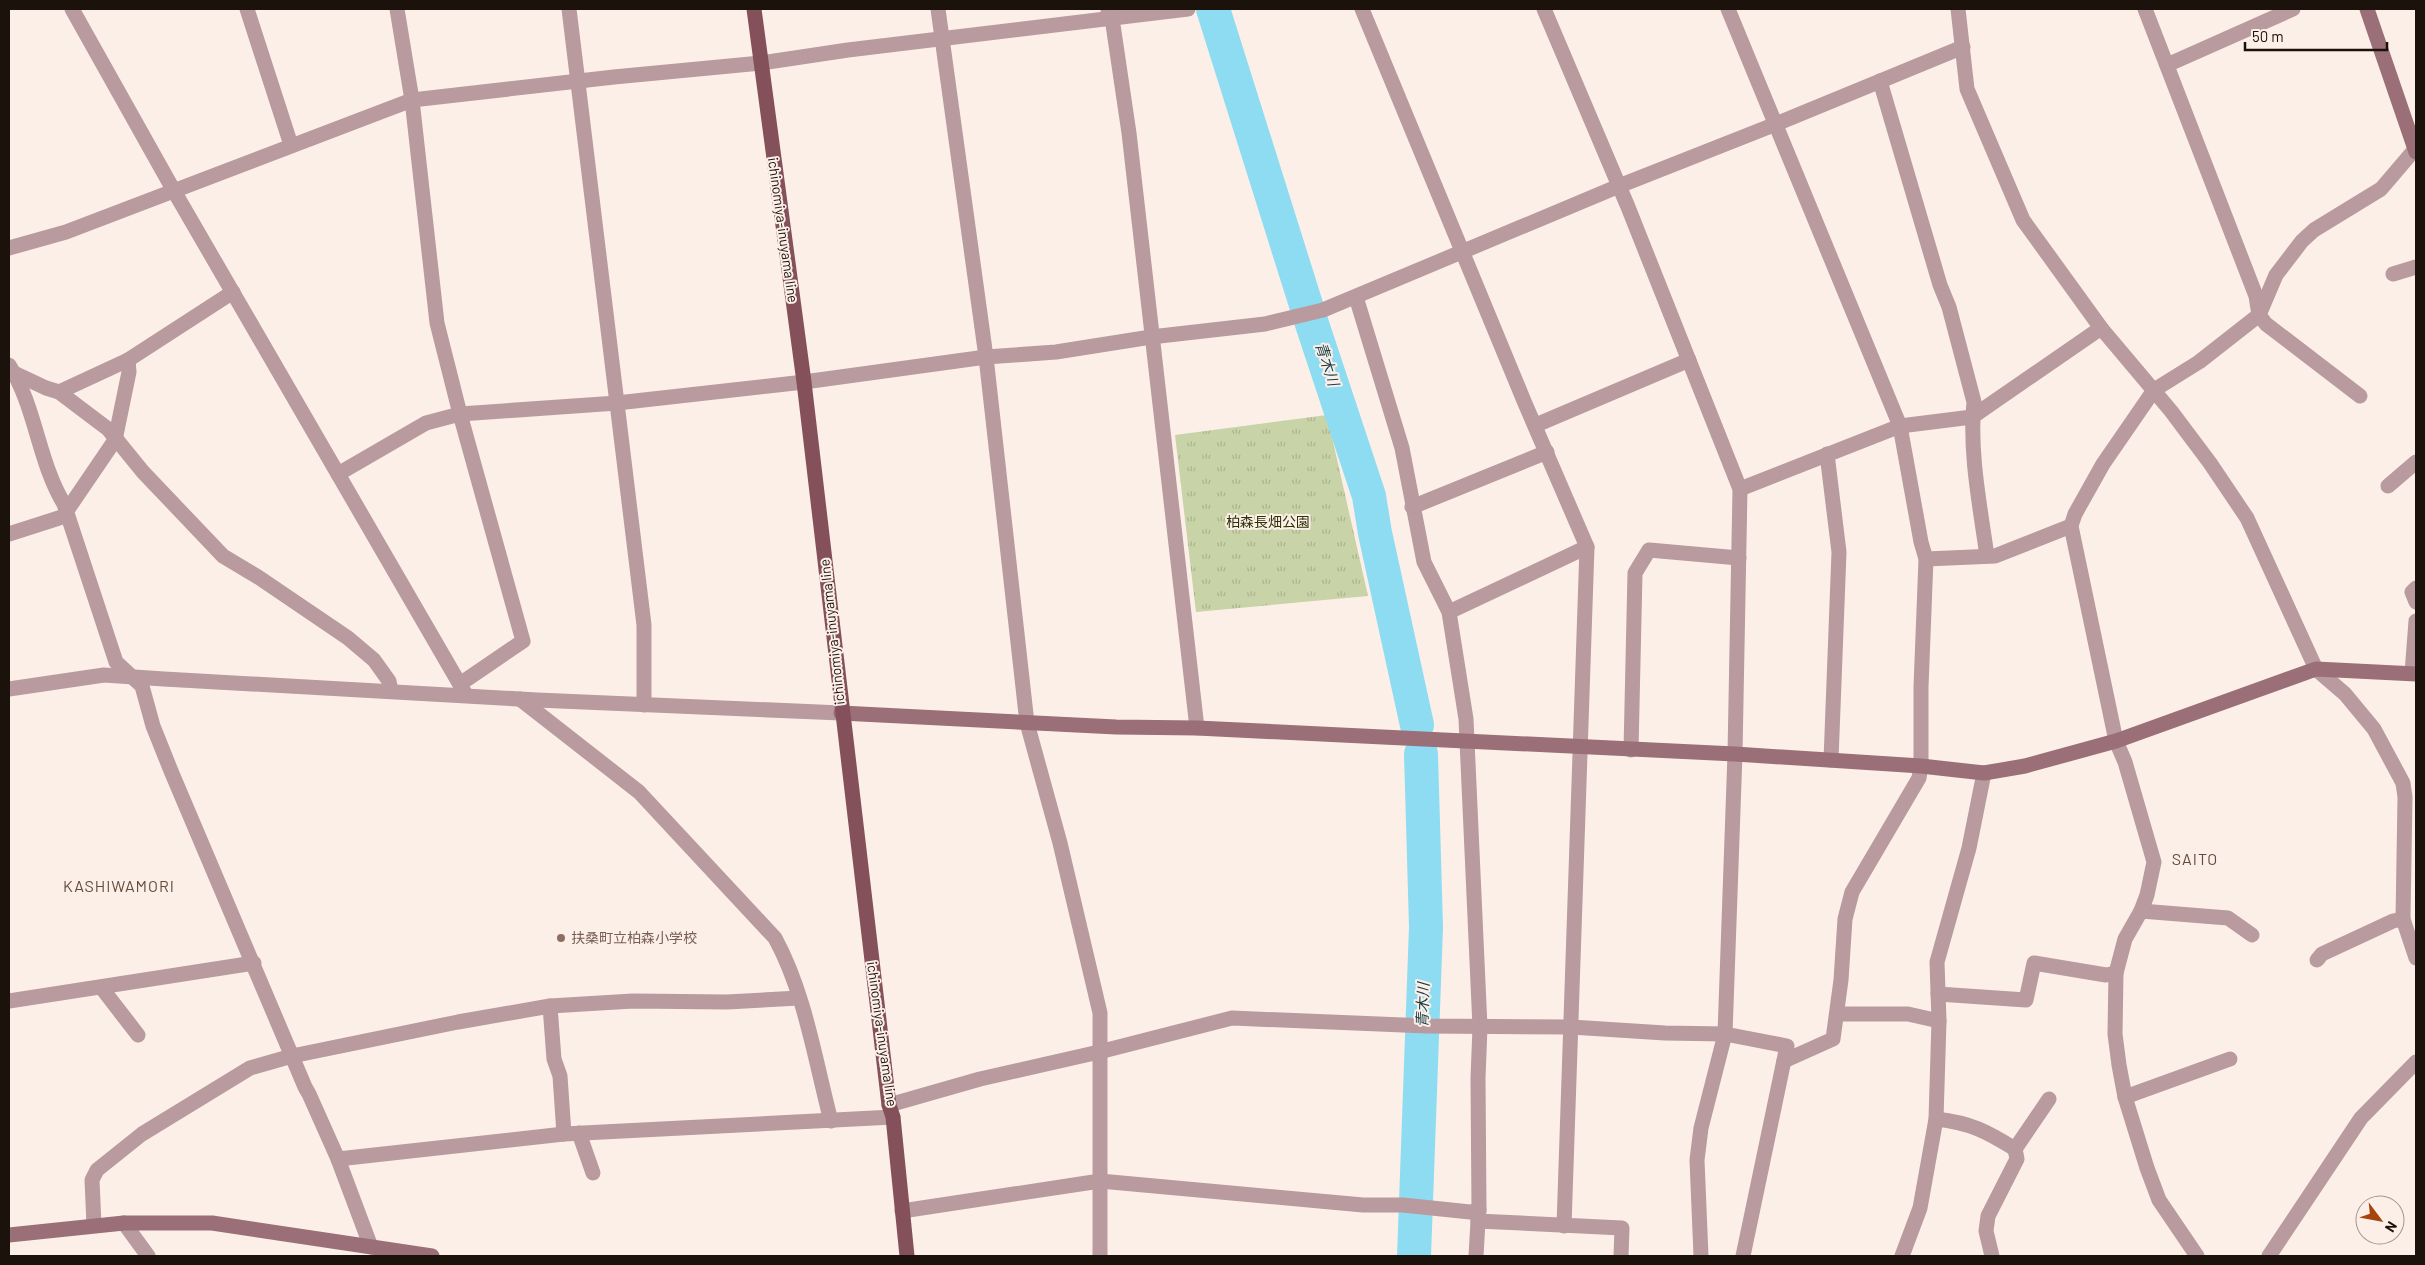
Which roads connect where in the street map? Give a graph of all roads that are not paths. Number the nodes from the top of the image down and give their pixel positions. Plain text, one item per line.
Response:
1 (73, 9) edge
2 (247, 9) edge
3 (397, 9) edge
4 (569, 9) edge
5 (754, 9) edge
6 (938, 9) edge
7 (1188, 9) edge
8 (1362, 9) edge
9 (1544, 9) edge
10 (1728, 9) edge
11 (1958, 9) edge
12 (2145, 9) edge
13 (2293, 9) edge
14 (2367, 9) edge
15 (1110, 13) edge
16 (941, 39) junction
17 (1963, 47) junction
18 (761, 63) junction
19 (2167, 65) junction
20 (578, 81) junction
21 (1880, 81) junction
22 (412, 100) junction
23 (1776, 124) junction
24 (291, 145) junction
25 (2416, 150) edge
26 (1619, 186) junction
27 (174, 191) junction
28 (9, 248) edge
29 (1463, 254) junction
30 (2416, 267) edge
31 (2393, 274) dead end
32 (233, 292) junction
33 (1356, 297) junction
34 (2259, 315) junction
35 (2101, 328) junction
36 (1151, 337) junction
37 (986, 357) junction
38 (128, 360) junction
39 (1689, 360) junction
40 (12, 369) edge
41 (804, 382) junction
42 (2154, 390) junction
43 (60, 392) junction
44 (2360, 396) dead end
45 (617, 402) junction
46 (460, 414) junction
47 (1972, 417) junction
48 (1536, 425) junction
49 (1900, 426) junction
50 (115, 440) junction
51 (1547, 452) junction
52 (1827, 454) junction
53 (2416, 462) edge
54 (338, 474) junction
55 (2388, 486) dead end
56 (1740, 489) junction
57 (1412, 508) junction
58 (66, 512) junction
59 (2071, 526) junction
60 (9, 534) edge
61 (1587, 547) junction
62 (1987, 556) junction
63 (1739, 558) junction
64 (1926, 558) junction
65 (2416, 588) edge
66 (2416, 602) edge
67 (1448, 612) junction
68 (2416, 622) edge
69 (2316, 669) junction
70 (2414, 674) edge
71 (128, 675) junction
72 (9, 689) edge
73 (463, 689) junction
74 (391, 691) junction
75 (520, 699) junction
76 (644, 705) junction
77 (841, 713) junction
78 (1027, 723) junction
79 (1196, 728) junction
80 (2116, 741) junction
81 (1467, 742) junction
82 (1582, 747) junction
83 (1631, 750) junction
84 (1735, 754) junction
85 (1832, 760) junction
86 (1922, 766) junction
87 (1984, 774) junction
88 (2410, 799) edge
89 (2142, 911) junction
90 (2403, 919) junction
91 (2252, 935) dead end
92 (2416, 958) edge
93 (2317, 960) dead end
94 (254, 964) junction
95 (2116, 973) junction
96 (101, 987) junction
97 (1938, 994) junction
98 (799, 998) junction
99 (9, 1001) edge
100 (550, 1006) junction
101 (1838, 1014) junction
102 (1939, 1021) junction
103 (1480, 1027) junction
104 (1571, 1027) junction
105 (1725, 1034) junction
106 (138, 1035) dead end
107 (1099, 1052) junction
108 (292, 1056) junction
109 (2230, 1059) dead end
110 (1784, 1061) junction
111 (2416, 1062) edge
112 (2125, 1097) junction
113 (2049, 1099) dead end
114 (891, 1111) junction
115 (1936, 1119) junction
116 (831, 1120) junction
117 (579, 1133) junction
118 (564, 1134) junction
119 (2015, 1149) junction
120 (338, 1159) junction
121 (593, 1173) dead end
122 (1100, 1181) junction
123 (902, 1211) junction
124 (1478, 1215) junction
125 (124, 1223) junction
126 (94, 1226) junction
127 (1564, 1226) junction
128 (9, 1235) edge
129 (371, 1247) junction
130 (1908, 1253) edge
131 (148, 1256) edge
132 (432, 1256) edge
133 (908, 1256) edge
134 (1100, 1256) edge
135 (1476, 1256) edge
136 (1621, 1256) edge
137 (1701, 1256) edge
138 (1742, 1256) edge
139 (1992, 1256) edge
140 (2197, 1256) edge
141 (2269, 1256) edge

1 - 27 street
2 - 24 street
3 - 22 street
4 - 20 street
5 - 18 main road, ichinomiya-inuyama line
6 - 16 street
7 - 15 street
8 - 29 street
9 - 26 street
10 - 23 street
11 - 17 street
12 - 19 street
13 - 19 street
14 - 25 street
15 - 16 street
15 - 36 street
16 - 18 street
16 - 37 street
17 - 21 street
17 - 35 street
18 - 20 street
18 - 41 main road, ichinomiya-inuyama line
19 - 34 street
20 - 22 street
20 - 45 street
21 - 23 street
21 - 47 street
22 - 24 street
22 - 46 street
23 - 26 street
23 - 49 street
24 - 27 street
25 - 34 street
26 - 29 street
26 - 39 street
27 - 28 street
27 - 32 street
29 - 33 street
29 - 48 street
30 - 31 street
32 - 38 street
32 - 54 street
33 - 36 street
33 - 57 street
34 - 42 street
34 - 44 street
35 - 42 street
35 - 47 street
36 - 37 street
36 - 79 street
37 - 41 street
37 - 78 street
38 - 43 street
38 - 50 street
39 - 48 street
39 - 56 street
40 - 43 street
40 - 58 street
41 - 45 street
41 - 77 main road, ichinomiya-inuyama line
42 - 59 street
42 - 69 street
43 - 50 street
45 - 46 street
45 - 76 street
46 - 54 street
46 - 73 street
47 - 49 street
47 - 62 street
48 - 51 street
49 - 52 street
49 - 64 street
50 - 58 street
50 - 74 street
51 - 57 street
51 - 61 street
52 - 56 street
52 - 85 street
53 - 55 street
54 - 73 street
56 - 63 street
57 - 67 street
58 - 60 street
58 - 71 street
59 - 62 street
59 - 80 street
61 - 67 street
61 - 82 street
62 - 64 street
63 - 83 street
63 - 84 street
64 - 86 street
65 - 66 street
67 - 81 street
68 - 70 street
69 - 70 street
69 - 80 street
69 - 88 street
71 - 72 street
71 - 74 street
71 - 94 street
73 - 74 street
73 - 75 street
75 - 76 street
75 - 98 street
76 - 77 street
77 - 78 street
77 - 114 main road, ichinomiya-inuyama line
78 - 79 street
78 - 107 street
79 - 81 street
80 - 87 street
80 - 89 street
81 - 82 street
81 - 103 street
82 - 83 street
82 - 104 street
83 - 84 street
84 - 85 street
84 - 105 street
85 - 86 street
86 - 87 street
86 - 101 street
87 - 97 street
88 - 90 street
89 - 91 street
89 - 95 street
90 - 92 street
90 - 93 street
94 - 96 street
94 - 108 street
95 - 97 street
95 - 112 street
96 - 99 street
96 - 106 street
97 - 102 street
98 - 100 street
98 - 116 street
100 - 108 street
100 - 118 street
101 - 102 street
101 - 110 street
102 - 115 street
103 - 104 street
103 - 107 street
103 - 124 street
104 - 105 street
104 - 127 street
105 - 110 street
105 - 137 street
107 - 114 street
107 - 122 street
108 - 120 street
108 - 126 street
109 - 112 street
110 - 138 street
111 - 141 street
112 - 140 street
113 - 119 street
114 - 116 street
114 - 123 main road, ichinomiya-inuyama line
115 - 119 street
115 - 130 street
116 - 117 street
117 - 118 street
117 - 121 street
118 - 120 street
119 - 139 street
120 - 129 street
122 - 123 street
122 - 124 street
122 - 134 street
123 - 133 main road, ichinomiya-inuyama line
124 - 127 street
124 - 135 street
125 - 126 street
125 - 129 street
125 - 131 street
126 - 128 street
127 - 136 street
129 - 132 street

